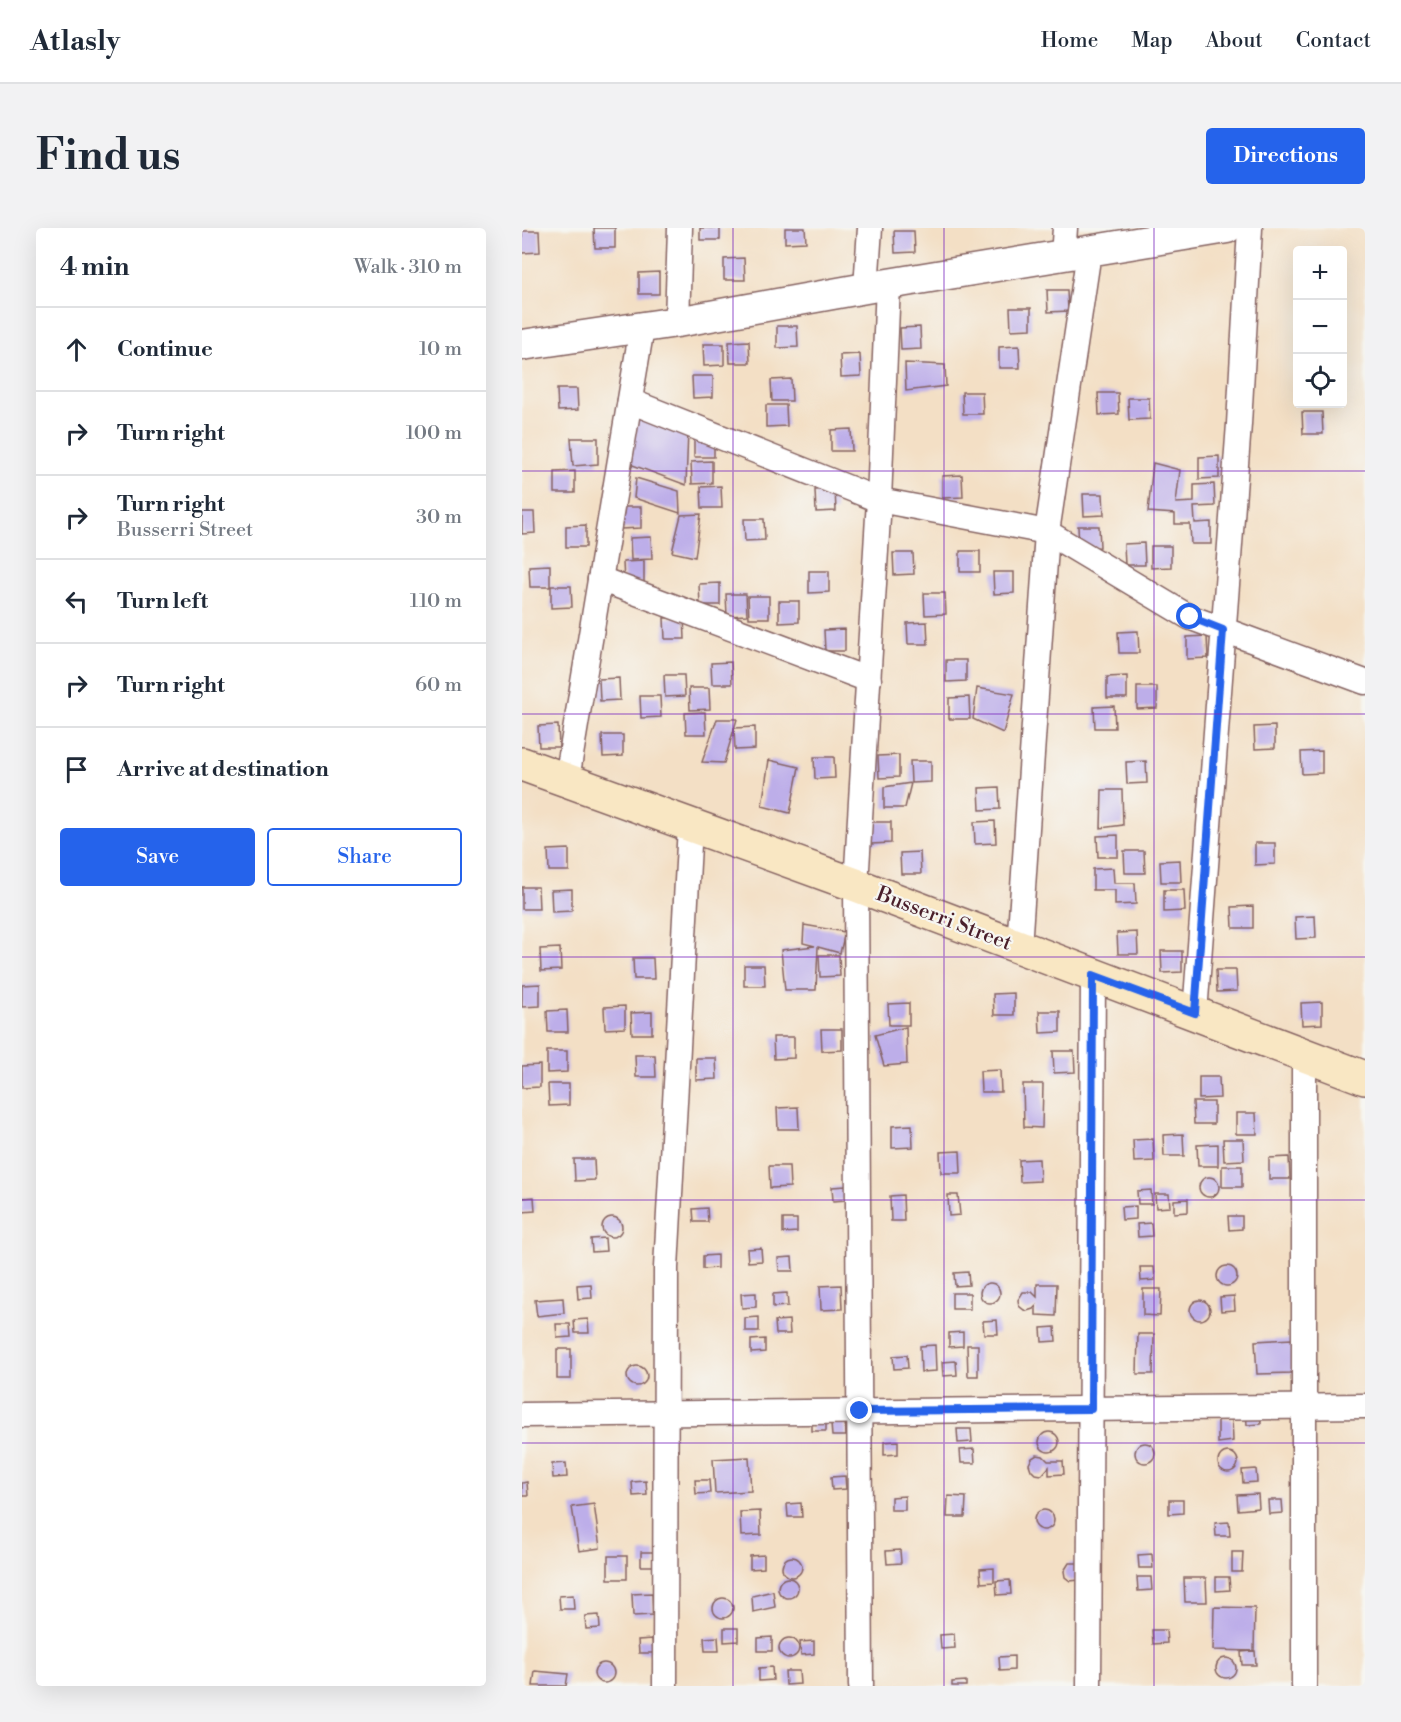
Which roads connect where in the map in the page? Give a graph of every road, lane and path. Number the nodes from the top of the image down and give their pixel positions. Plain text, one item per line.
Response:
1 (680, 228) edge
2 (870, 228) edge
3 (1227, 228) edge
4 (1250, 228) edge
5 (1072, 245) edge
6 (877, 286) junction
7 (676, 322) junction
8 (642, 327) junction
9 (522, 345) edge
10 (630, 401) junction
11 (879, 500) junction
12 (1047, 532) junction
13 (600, 579) junction
14 (1223, 630) junction
15 (1365, 664) edge
16 (1334, 671) junction
17 (869, 680) junction
18 (1365, 682) edge
19 (522, 764) edge
20 (567, 779) junction
21 (690, 826) junction
22 (856, 885) junction
23 (1019, 947) junction
24 (1093, 975) junction
25 (1195, 1013) junction
26 (1304, 1055) junction
27 (1365, 1078) edge
28 (1304, 1406) junction
29 (1365, 1406) edge
30 (1091, 1409) junction
31 (860, 1411) junction
32 (666, 1413) junction
33 (522, 1414) edge
34 (664, 1686) edge
35 (861, 1686) edge
36 (1089, 1686) edge
37 (1304, 1686) edge

1 - 7 street
2 - 6 street
3 - 5 street
4 - 14 street
5 - 6 street
5 - 12 street
6 - 7 street
6 - 11 street
7 - 8 street
8 - 9 street
8 - 10 street
10 - 11 street
10 - 13 street
11 - 12 street
11 - 17 street
12 - 14 street
12 - 23 street
13 - 17 street
13 - 20 street
14 - 16 street
14 - 25 street
15 - 16 street
16 - 18 street
17 - 22 street
19 - 20 main road, Busserri Street
20 - 21 main road, Busserri Street
21 - 22 main road, Busserri Street
21 - 32 street
22 - 23 main road, Busserri Street
22 - 31 street
23 - 24 main road, Busserri Street
24 - 25 main road, Busserri Street
24 - 30 street
25 - 26 main road, Busserri Street
26 - 27 main road, Busserri Street
26 - 28 street
28 - 29 street
28 - 30 street
28 - 37 street
30 - 31 street
30 - 36 street
31 - 32 street
31 - 35 street
32 - 33 street
32 - 34 street

